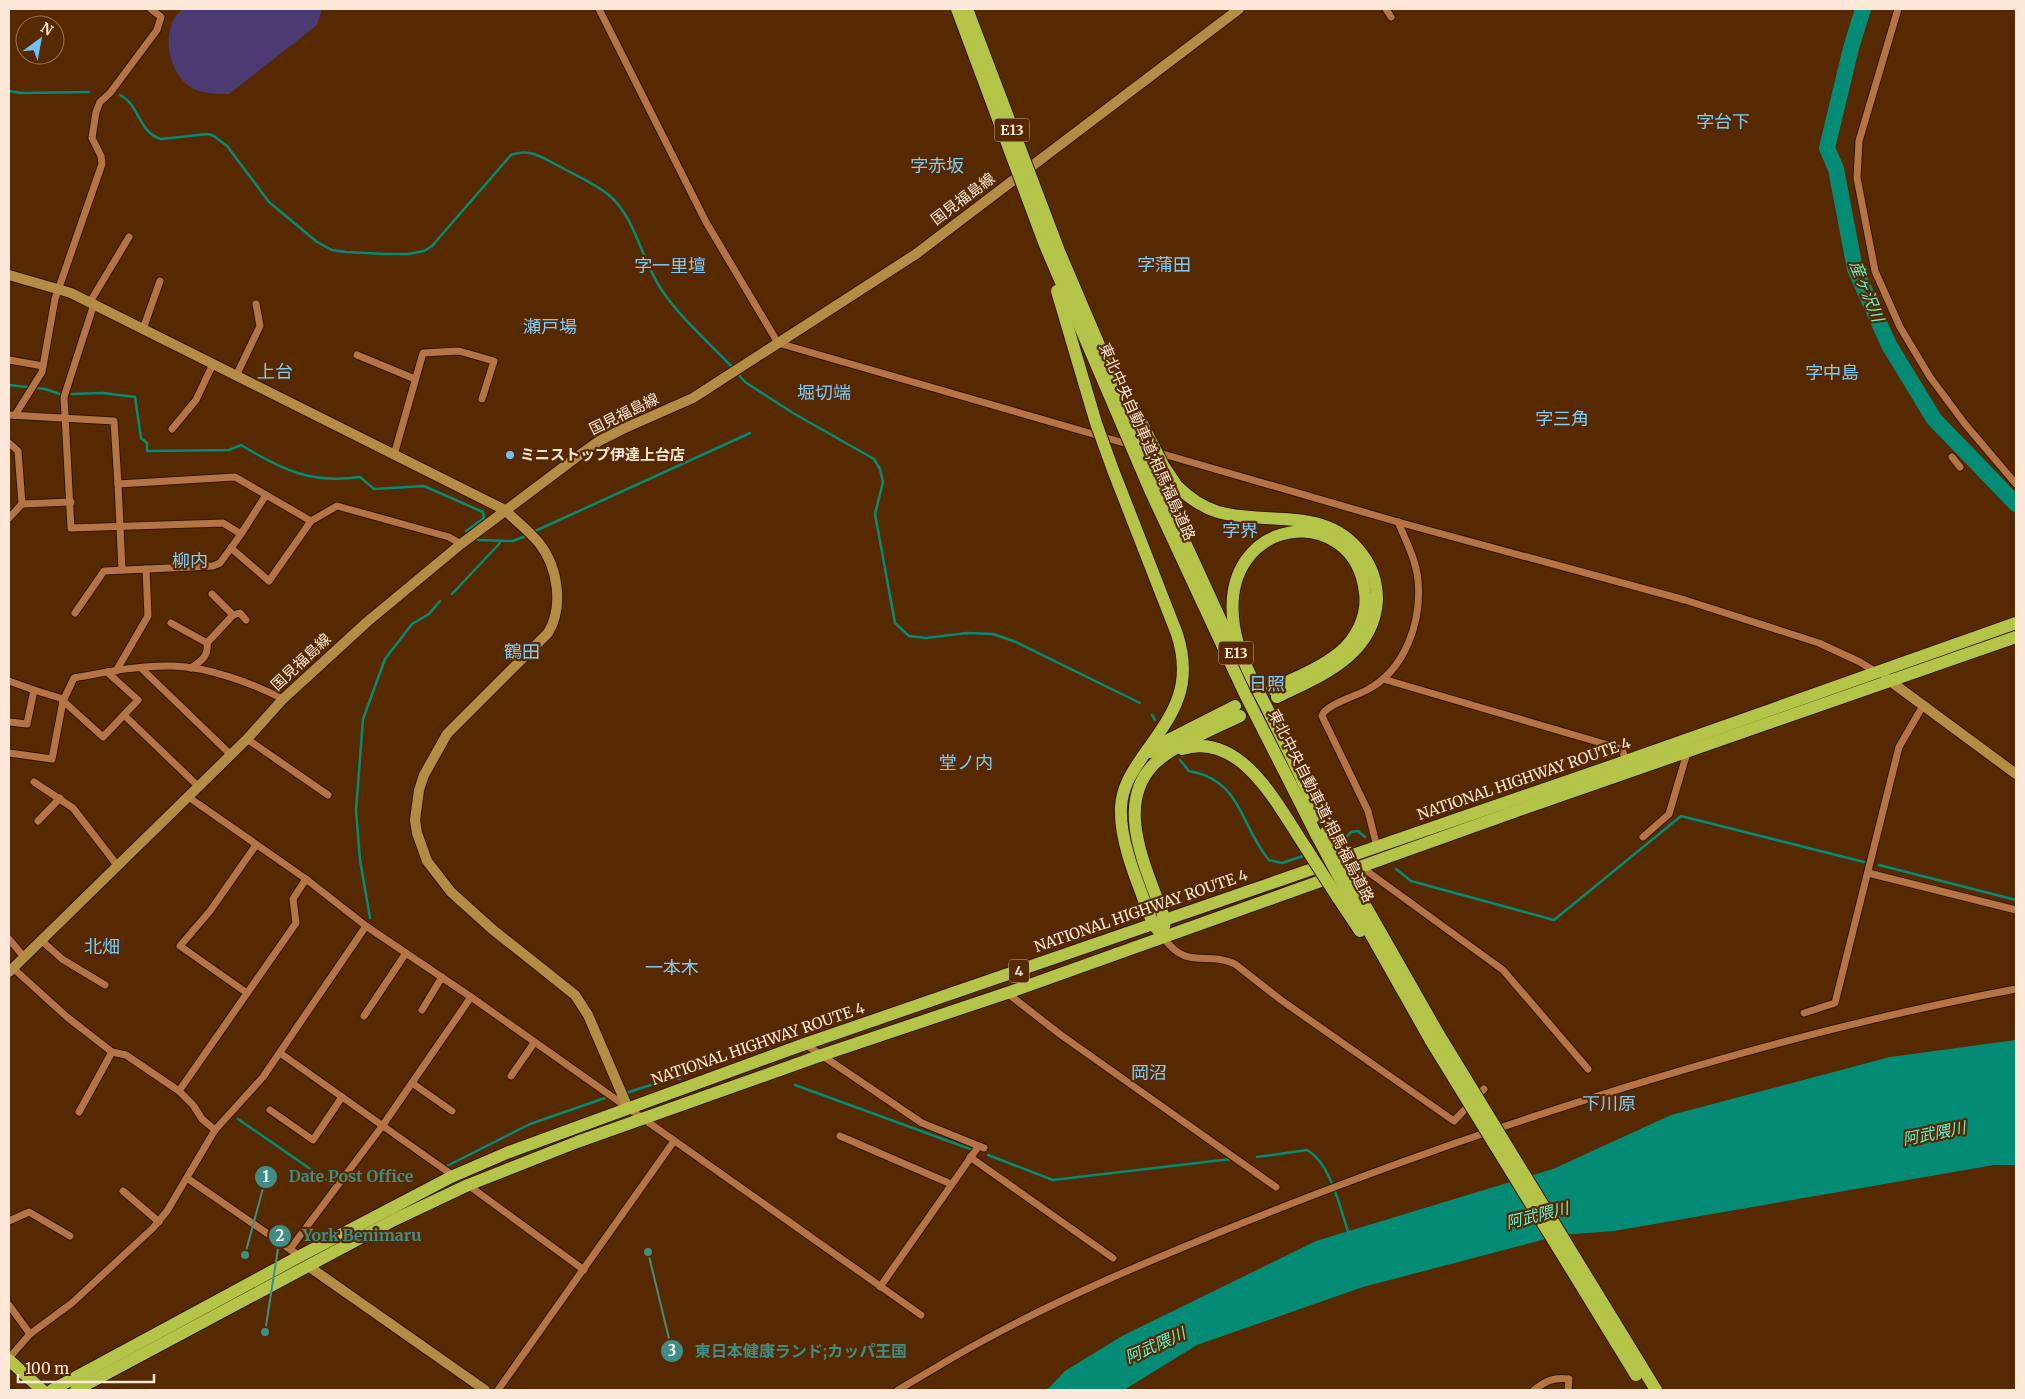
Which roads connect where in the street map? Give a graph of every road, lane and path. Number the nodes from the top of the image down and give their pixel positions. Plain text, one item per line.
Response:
1 (152, 9) edge
2 (599, 9) edge
3 (957, 9) edge
4 (967, 9) edge
5 (1239, 9) edge
6 (1386, 9) edge
7 (1898, 9) edge
8 (1391, 16) dead end
9 (129, 237) dead end
10 (1045, 245) junction
11 (1059, 251) junction
12 (9, 275) edge
13 (160, 282) dead end
14 (59, 288) junction
15 (92, 303) junction
16 (256, 304) dead end
17 (143, 329) junction
18 (778, 343) junction
19 (357, 355) dead end
20 (9, 360) edge
21 (213, 364) junction
22 (43, 366) junction
23 (236, 376) junction
24 (415, 378) junction
25 (482, 399) dead end
26 (12, 415) edge
27 (65, 419) junction
28 (172, 429) dead end
29 (9, 443) edge
30 (394, 455) junction
31 (1952, 457) dead end
32 (1960, 467) dead end
33 (118, 484) junction
34 (2016, 484) edge
35 (1155, 489) junction
36 (266, 495) junction
37 (71, 502) junction
38 (22, 504) junction
39 (11, 509) edge
40 (506, 510) junction
41 (9, 518) edge
42 (311, 520) junction
43 (1398, 522) junction
44 (120, 527) junction
45 (241, 534) junction
46 (461, 544) junction
47 (231, 548) junction
48 (146, 569) junction
49 (122, 570) junction
50 (212, 594) dead end
51 (75, 613) dead end
52 (233, 615) junction
53 (246, 620) dead end
54 (171, 623) dead end
55 (2016, 623) edge
56 (2016, 637) edge
57 (207, 643) junction
58 (141, 668) junction
59 (192, 668) junction
60 (116, 671) junction
61 (107, 672) junction
62 (1878, 673) junction
63 (1383, 679) junction
64 (1891, 681) junction
65 (9, 682) edge
66 (34, 690) junction
67 (283, 699) junction
68 (63, 701) junction
69 (1924, 704) junction
70 (124, 715) junction
71 (9, 722) edge
72 (247, 739) junction
73 (1687, 752) junction
74 (9, 753) edge
75 (230, 754) junction
76 (1166, 754) junction
77 (1142, 758) junction
78 (1626, 761) junction
79 (2016, 774) edge
80 (34, 782) dead end
81 (198, 786) junction
82 (328, 795) dead end
83 (187, 796) junction
84 (60, 798) junction
85 (1318, 816) junction
86 (38, 822) dead end
87 (1322, 834) junction
88 (1643, 837) dead end
89 (256, 845) junction
90 (1377, 847) junction
91 (1357, 861) junction
92 (117, 865) junction
93 (1868, 873) junction
94 (306, 879) junction
95 (1348, 894) junction
96 (2016, 910) edge
97 (1165, 920) junction
98 (1153, 924) junction
99 (366, 926) junction
100 (1163, 937) junction
101 (9, 939) edge
102 (41, 940) junction
103 (406, 953) junction
104 (24, 957) junction
105 (11, 970) edge
106 (442, 977) junction
107 (105, 985) dead end
108 (2016, 989) edge
109 (247, 993) junction
110 (1007, 994) junction
111 (471, 997) junction
112 (422, 1010) dead end
113 (1804, 1013) dead end
114 (364, 1016) dead end
115 (1435, 1038) junction
116 (534, 1043) junction
117 (806, 1044) junction
118 (112, 1052) junction
119 (280, 1053) junction
120 (822, 1055) junction
121 (1588, 1069) dead end
122 (511, 1076) dead end
123 (412, 1083) junction
124 (1484, 1089) dead end
125 (179, 1091) junction
126 (342, 1097) junction
127 (628, 1108) junction
128 (270, 1110) dead end
129 (452, 1111) dead end
130 (79, 1112) dead end
131 (642, 1118) junction
132 (382, 1123) junction
133 (215, 1130) junction
134 (840, 1136) dead end
135 (674, 1141) junction
136 (970, 1157) junction
137 (451, 1177) junction
138 (187, 1178) junction
139 (952, 1184) junction
140 (468, 1185) junction
141 (1276, 1188) dead end
142 (123, 1191) dead end
143 (9, 1220) edge
144 (159, 1222) junction
145 (70, 1236) dead end
146 (299, 1257) junction
147 (1113, 1258) dead end
148 (584, 1270) junction
149 (880, 1287) junction
150 (9, 1305) edge
151 (921, 1316) dead end
152 (30, 1334) junction
153 (9, 1359) edge
154 (42, 1390) edge
155 (52, 1390) edge
156 (76, 1390) edge
157 (485, 1390) edge
158 (498, 1390) edge
159 (898, 1390) edge
160 (1534, 1390) edge
161 (1568, 1390) edge
162 (1646, 1390) edge
163 (1656, 1390) edge

1 - 14 street
2 - 18 street
3 - 10 highway, 東北中央自動車道;相馬福島道路 / E13, bridge
4 - 11 highway, 東北中央自動車道;相馬福島道路 / E13, bridge
5 - 18 street, 国見福島線
6 - 8 street
7 - 34 street
9 - 15 street
10 - 35 highway, 東北中央自動車道;相馬福島道路 / E13, bridge
10 - 77 highway, bridge
11 - 35 highway, 東北中央自動車道;相馬福島道路 / E13, bridge
11 - 85 highway, bridge
12 - 14 street
13 - 17 street
14 - 15 street
14 - 22 street
15 - 17 street
15 - 27 street
16 - 23 street
17 - 21 street
18 - 40 street, 国見福島線
18 - 43 street
19 - 24 street
20 - 22 street
21 - 23 street
21 - 28 street
22 - 26 street
23 - 30 street
24 - 25 street
24 - 30 street
26 - 27 street
27 - 33 street
27 - 37 street
29 - 38 street
30 - 40 street
31 - 32 street
33 - 36 street
33 - 44 street
35 - 85 highway, 東北中央自動車道;相馬福島道路 / E13
35 - 87 highway, 東北中央自動車道;相馬福島道路 / E13
36 - 42 street
36 - 45 street
37 - 38 street
37 - 44 street
38 - 39 street
39 - 41 street
40 - 46 street, 国見福島線
40 - 127 street
42 - 46 street
42 - 47 street
43 - 62 street
43 - 63 street
44 - 45 street
44 - 49 street
45 - 47 street
46 - 67 street, 国見福島線
47 - 48 street
48 - 49 street
48 - 60 street
49 - 51 street
50 - 52 street
52 - 53 street
52 - 57 street
54 - 57 street
55 - 62 highway, NATIONAL HIGHWAY ROUTE 4 / 4
56 - 64 highway, NATIONAL HIGHWAY ROUTE 4 / 4
57 - 59 street
58 - 59 street
58 - 60 street
58 - 75 street
59 - 67 street
60 - 61 street
61 - 68 street
61 - 70 street
62 - 64 street
62 - 78 highway, NATIONAL HIGHWAY ROUTE 4 / 4
63 - 78 street
63 - 90 street
64 - 69 street
64 - 73 highway, NATIONAL HIGHWAY ROUTE 4 / 4
65 - 66 street
66 - 68 street
66 - 71 street
67 - 72 street, 国見福島線
68 - 70 street
68 - 74 street
69 - 79 street
69 - 93 street
70 - 81 street
72 - 75 street, 国見福島線
72 - 82 street
73 - 88 street
73 - 91 highway, NATIONAL HIGHWAY ROUTE 4 / 4
75 - 81 street, 国見福島線
76 - 77 highway
76 - 95 highway, bridge
76 - 97 highway
77 - 98 highway
78 - 90 highway, NATIONAL HIGHWAY ROUTE 4 / 4
80 - 84 street
81 - 83 street, 国見福島線
83 - 89 street
83 - 92 street, 国見福島線
84 - 86 street
84 - 92 street
85 - 87 highway, 東北中央自動車道;相馬福島道路 / E13
87 - 95 highway, 東北中央自動車道;相馬福島道路 / E13, bridge
89 - 94 street
89 - 109 street
90 - 91 highway, NATIONAL HIGHWAY ROUTE 4 / 4
91 - 97 highway, NATIONAL HIGHWAY ROUTE 4 / 4
91 - 100 highway, NATIONAL HIGHWAY ROUTE 4 / 4
91 - 121 street
92 - 102 street, 国見福島線
93 - 96 street
93 - 113 street
94 - 99 street
94 - 109 street
95 - 115 highway, 東北中央自動車道;相馬福島道路 / E13
95 - 115 highway, 東北中央自動車道;相馬福島道路 / E13
97 - 98 highway, NATIONAL HIGHWAY ROUTE 4 / 4
97 - 100 highway
98 - 100 highway
98 - 117 highway, NATIONAL HIGHWAY ROUTE 4 / 4
99 - 103 street
99 - 119 street
100 - 110 highway, NATIONAL HIGHWAY ROUTE 4 / 4
100 - 124 street
101 - 104 street
102 - 104 street, 国見福島線
102 - 107 street
103 - 106 street
103 - 114 street
104 - 105 street, 国見福島線
105 - 118 street
106 - 111 street
106 - 112 street
108 - 159 street
109 - 125 street
110 - 120 highway, NATIONAL HIGHWAY ROUTE 4 / 4
110 - 141 street
111 - 116 street
111 - 123 street
115 - 162 highway, 東北中央自動車道;相馬福島道路 / E13, bridge
115 - 163 highway, 東北中央自動車道;相馬福島道路 / E13, bridge
116 - 122 street
116 - 127 street
117 - 120 street
117 - 127 highway, NATIONAL HIGHWAY ROUTE 4 / 4
118 - 125 street
118 - 130 street
119 - 126 street
119 - 133 street
120 - 131 highway, NATIONAL HIGHWAY ROUTE 4 / 4
120 - 136 street
123 - 129 street
123 - 132 street
125 - 133 street
126 - 128 street
126 - 132 street
127 - 131 street
127 - 137 highway, NATIONAL HIGHWAY ROUTE 4 / 4
131 - 135 street
131 - 140 highway, NATIONAL HIGHWAY ROUTE 4 / 4
132 - 137 street
132 - 146 street
133 - 138 street
134 - 139 street
135 - 148 street
135 - 149 street
136 - 139 street
136 - 147 street
137 - 146 highway, NATIONAL HIGHWAY ROUTE 4 / 4
138 - 144 street
138 - 146 street
139 - 149 street
140 - 146 highway, NATIONAL HIGHWAY ROUTE 4 / 4
140 - 148 street
142 - 144 street
143 - 145 street
144 - 152 street
146 - 155 highway, NATIONAL HIGHWAY ROUTE 4 / 4
146 - 156 highway, NATIONAL HIGHWAY ROUTE 4 / 4
146 - 157 street
148 - 158 street
149 - 151 street
150 - 152 street
152 - 153 street
153 - 154 highway
160 - 161 street

